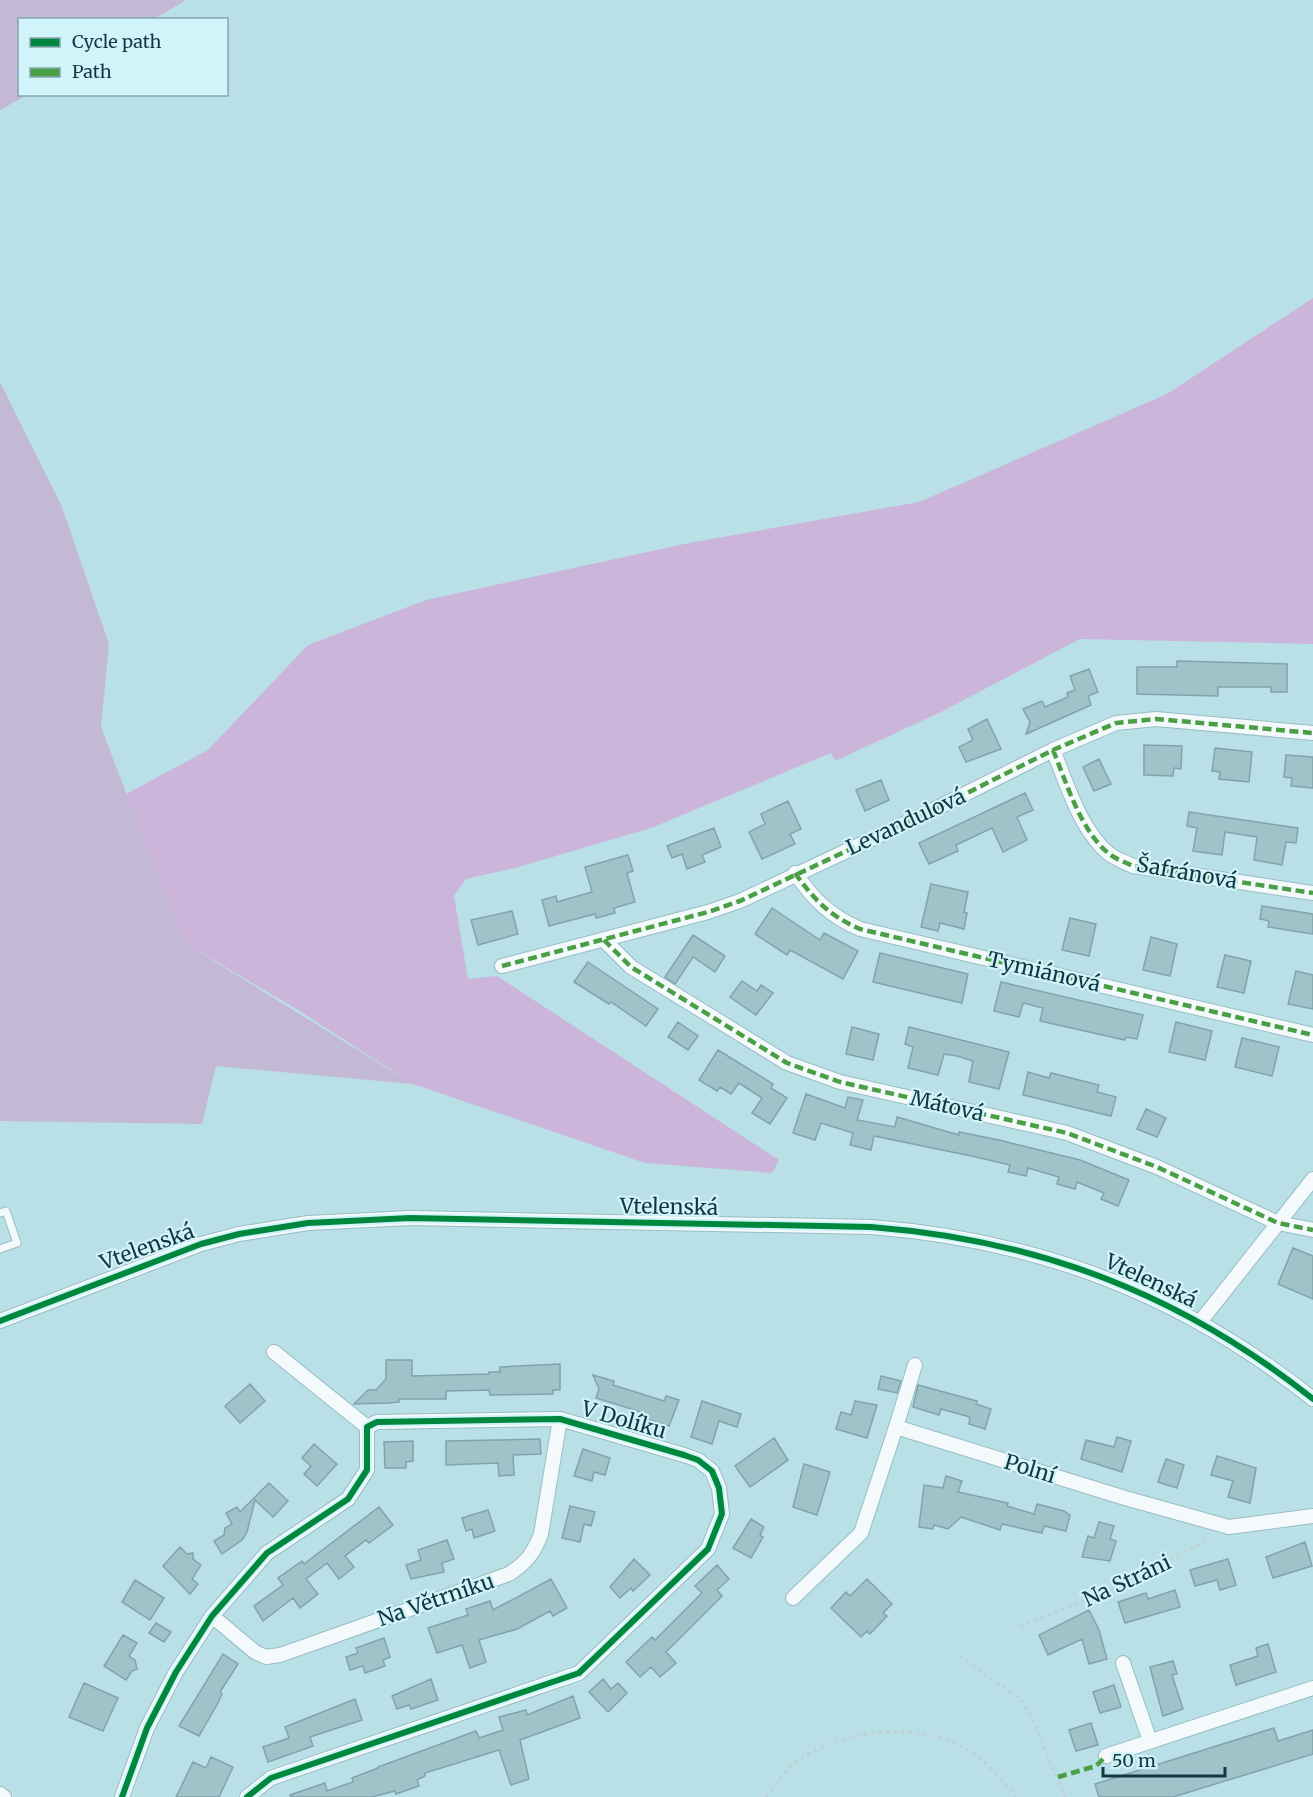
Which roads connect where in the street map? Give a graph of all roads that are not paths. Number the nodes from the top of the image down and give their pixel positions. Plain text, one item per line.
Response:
1 (1313, 733) edge
2 (1053, 750) junction
3 (795, 873) junction
4 (1313, 893) edge
5 (604, 940) junction
6 (502, 966) dead end
7 (1313, 1035) edge
8 (1313, 1179) edge
9 (0, 1213) edge
10 (1278, 1222) junction
11 (1313, 1230) edge
12 (0, 1249) edge
13 (0, 1321) edge
14 (1200, 1322) junction
15 (274, 1352) dead end
16 (915, 1365) dead end
17 (1313, 1399) edge
18 (560, 1419) junction
19 (367, 1427) junction
20 (896, 1427) junction
21 (1313, 1516) edge
22 (793, 1598) dead end
23 (212, 1616) junction
24 (1124, 1663) dead end
25 (1313, 1688) edge
26 (1150, 1741) junction
27 (1106, 1756) dead end
28 (0, 1794) edge
29 (4, 1797) edge
30 (122, 1797) edge
31 (248, 1797) edge

1 - 2 street, Levandulová
2 - 3 street, Levandulová
2 - 4 street, Šafránová
3 - 5 street, Levandulová
3 - 7 street, Tymiánová
5 - 6 street, Levandulová
5 - 10 street, Mátová
8 - 10 street
9 - 12 lane
10 - 11 street, Mátová
10 - 14 street
13 - 14 street, Vtelenská
14 - 17 street, Vtelenská
15 - 19 street
16 - 20 street
18 - 19 street, V Dolíku
18 - 23 street, Na Větrníku
18 - 31 street, V Dolíku
19 - 23 street
20 - 21 street, Polní
20 - 22 street
23 - 30 street
24 - 26 street
25 - 26 street
26 - 27 street
28 - 29 street

